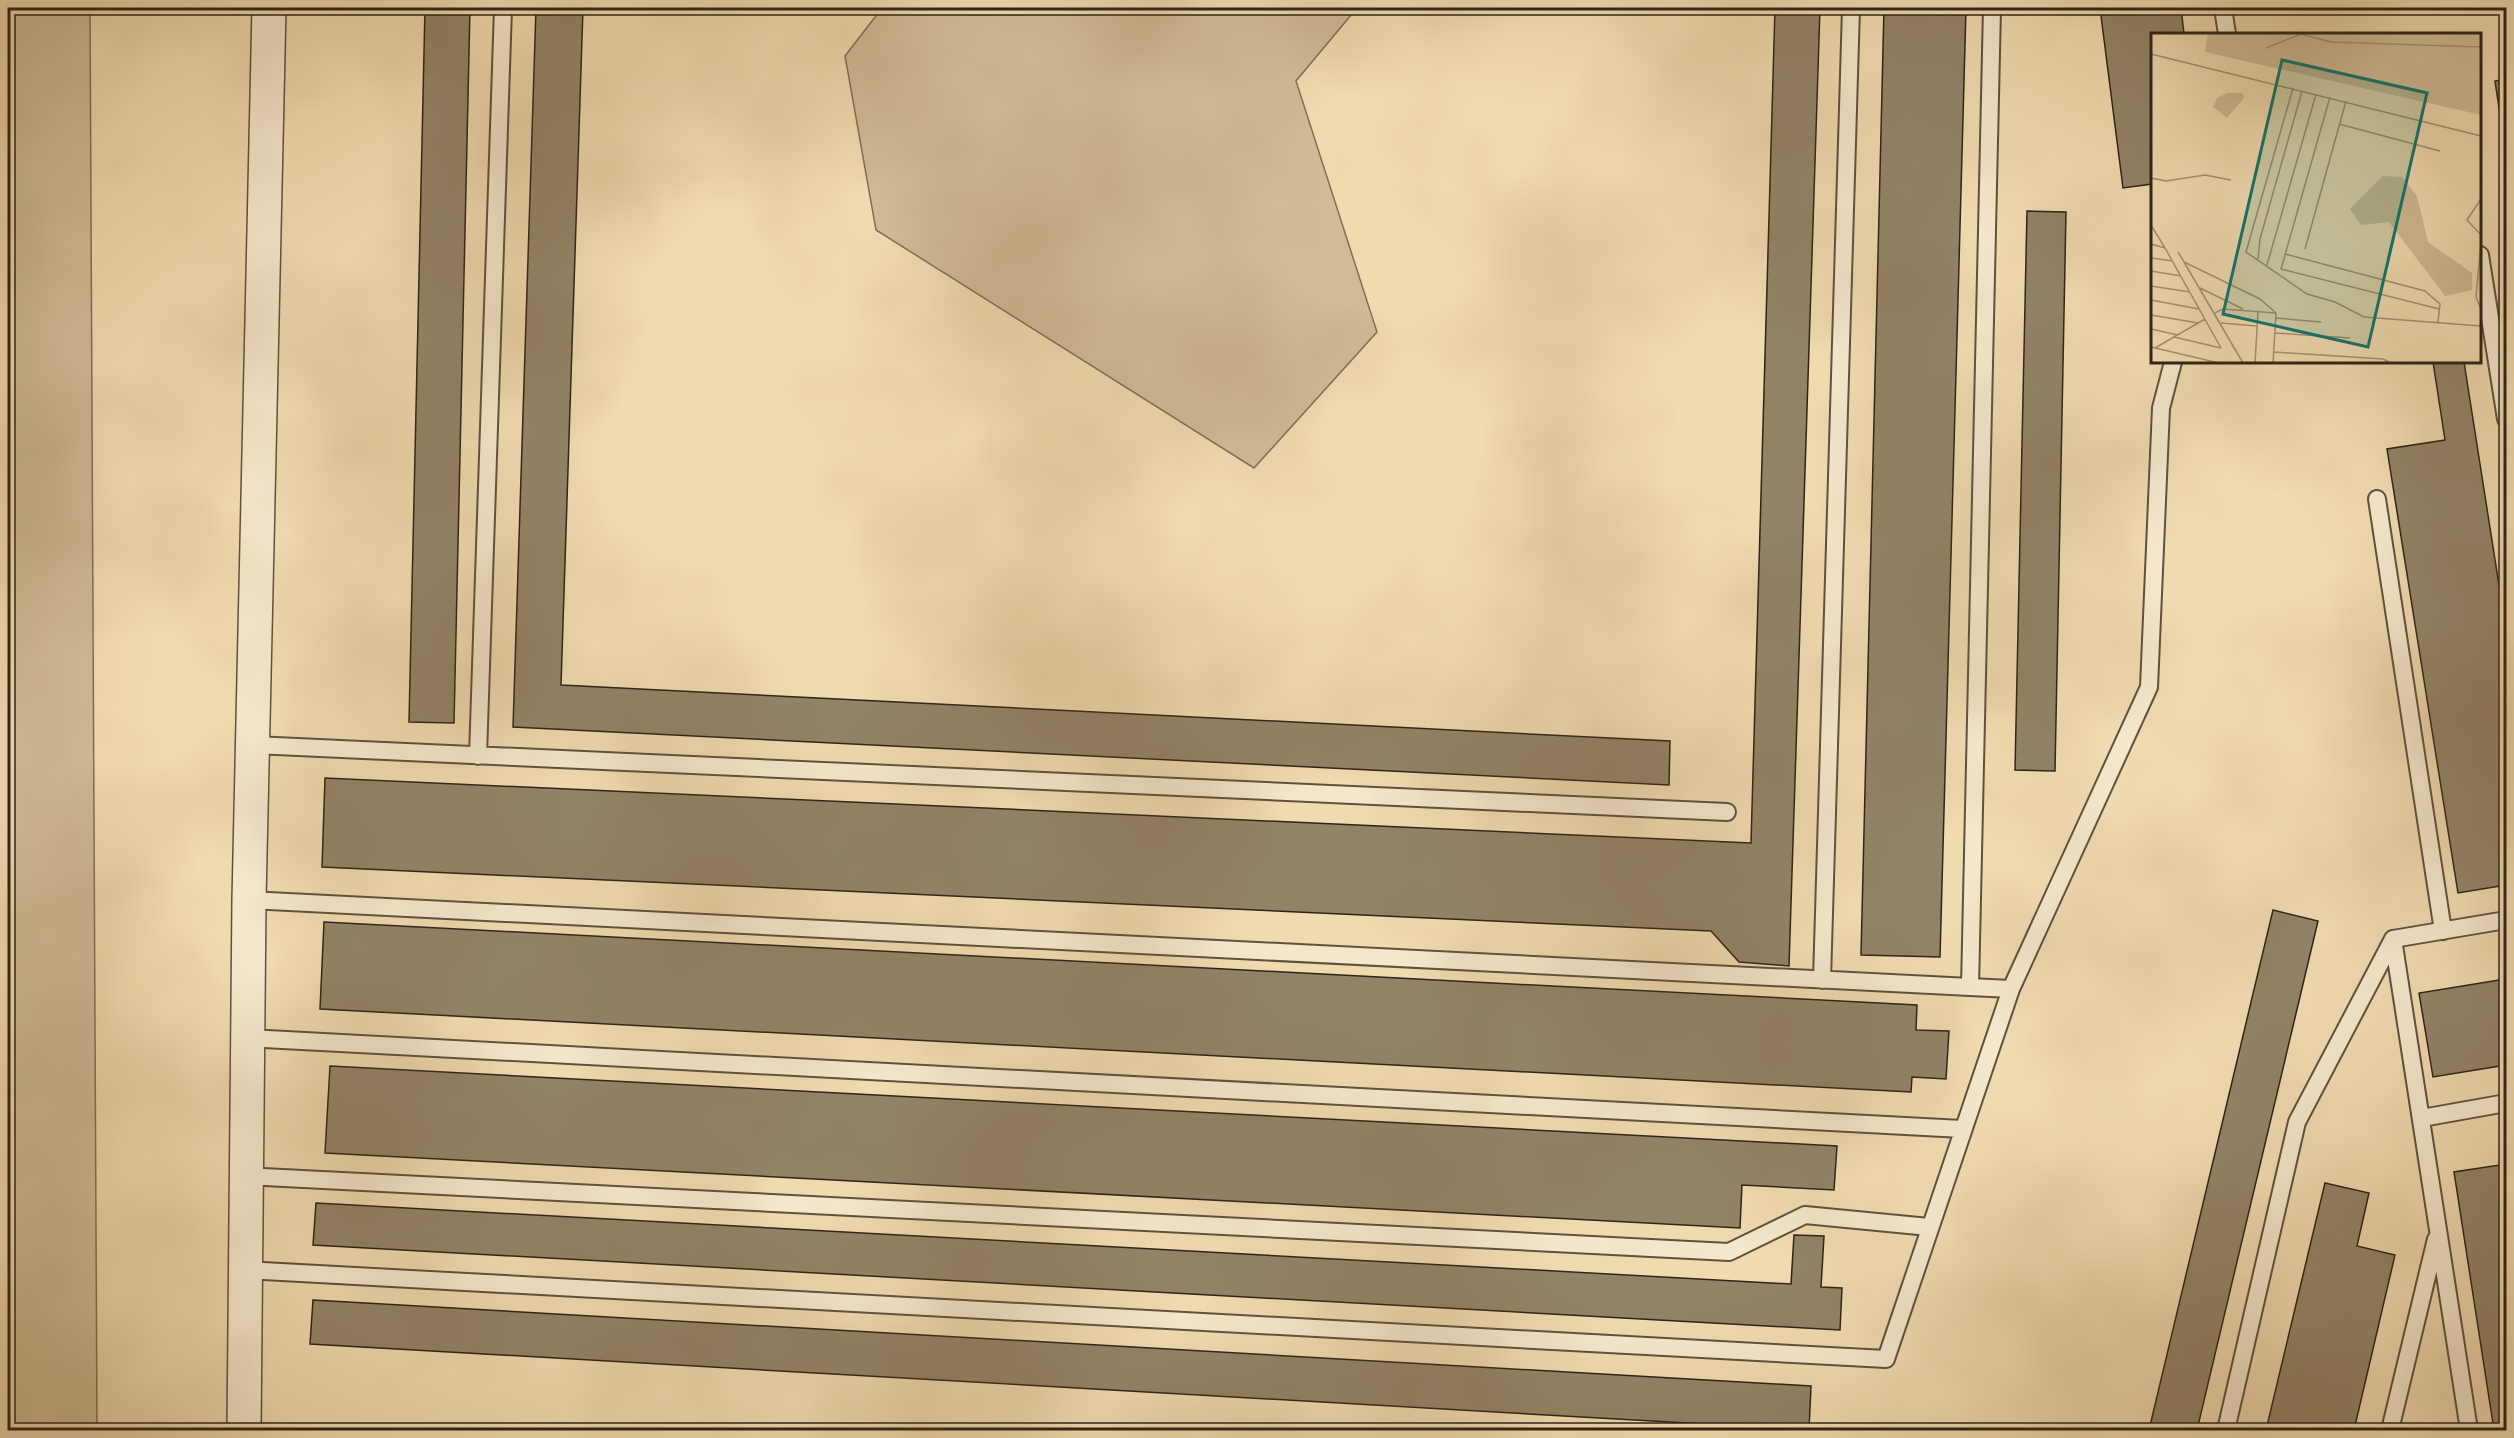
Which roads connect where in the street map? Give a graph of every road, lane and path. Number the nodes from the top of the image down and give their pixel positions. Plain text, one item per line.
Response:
1 (269, 8) edge
2 (503, 8) edge
3 (1851, 8) edge
4 (1992, 8) edge
5 (2223, 8) edge
6 (2227, 33) edge
7 (2481, 261) edge
8 (2173, 363) edge
9 (2506, 419) edge
10 (2377, 499) dead end
11 (252, 745) junction
12 (478, 756) junction
13 (1727, 812) dead end
14 (249, 900) junction
15 (2506, 920) edge
16 (2443, 931) junction
17 (2393, 939) junction
18 (1822, 980) junction
19 (1970, 987) junction
20 (2011, 989) junction
21 (247, 1038) junction
22 (2506, 1103) edge
23 (2422, 1118) junction
24 (1962, 1129) junction
25 (246, 1176) junction
26 (1929, 1227) junction
27 (2438, 1229) junction
28 (245, 1270) junction
29 (244, 1431) edge
30 (2226, 1431) edge
31 (2390, 1431) edge
32 (2469, 1431) edge

1 - 11 street
2 - 12 lane
3 - 18 lane
4 - 19 lane
5 - 6 lane
7 - 9 lane
8 - 20 lane
10 - 16 lane
11 - 12 lane
11 - 14 street
12 - 13 lane
14 - 18 lane
14 - 21 street
15 - 16 lane
16 - 17 lane
17 - 23 lane
17 - 30 lane
18 - 19 lane
19 - 20 lane
20 - 24 lane
21 - 24 lane
21 - 25 street
22 - 23 lane
23 - 27 lane
24 - 26 lane
25 - 26 lane
25 - 28 street
26 - 28 lane
27 - 31 lane
27 - 32 lane
28 - 29 street

